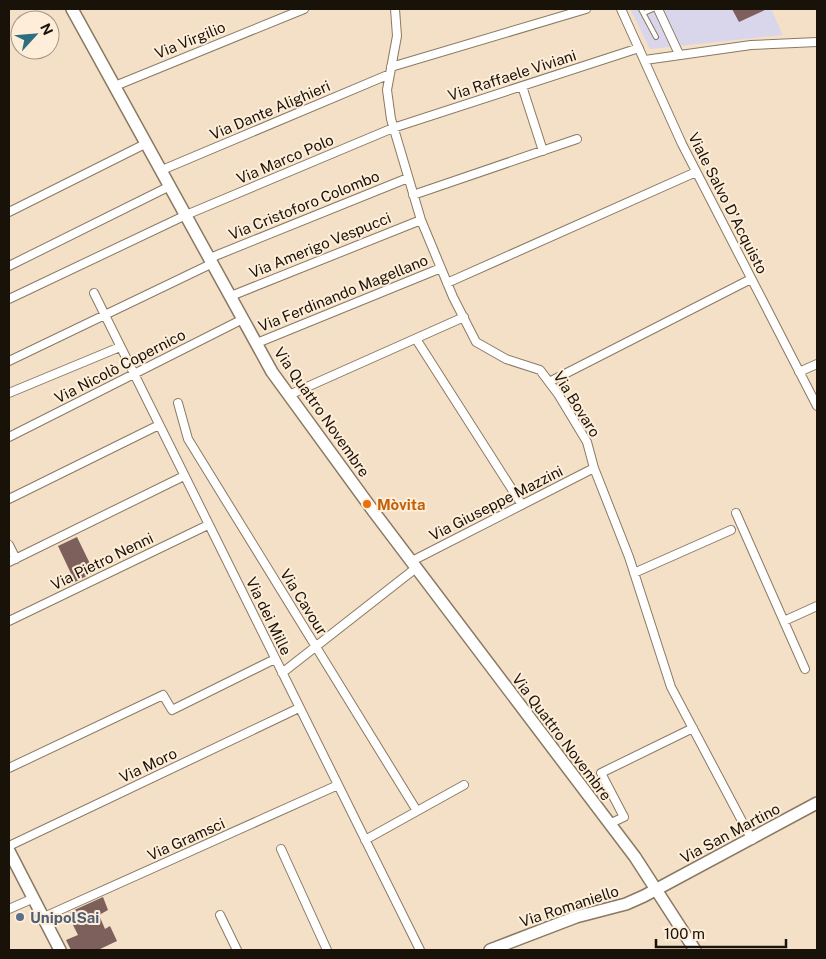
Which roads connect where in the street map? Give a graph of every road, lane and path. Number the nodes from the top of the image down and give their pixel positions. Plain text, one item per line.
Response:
1 (74, 9) edge
2 (304, 9) edge
3 (395, 9) edge
4 (586, 9) edge
5 (621, 9) edge
6 (653, 9) edge
7 (658, 9) edge
8 (643, 11) edge
9 (656, 37) dead end
10 (817, 42) edge
11 (639, 48) junction
12 (679, 54) junction
13 (644, 60) junction
14 (390, 70) junction
15 (115, 86) junction
16 (522, 86) junction
17 (394, 128) junction
18 (577, 139) dead end
19 (147, 143) junction
20 (543, 151) junction
21 (162, 170) junction
22 (696, 172) junction
23 (408, 178) junction
24 (170, 186) junction
25 (413, 195) junction
26 (9, 212) edge
27 (186, 215) junction
28 (420, 220) junction
29 (211, 261) junction
30 (9, 266) edge
31 (440, 268) junction
32 (751, 279) junction
33 (447, 283) junction
34 (94, 293) dead end
35 (231, 296) junction
36 (9, 299) edge
37 (105, 316) junction
38 (464, 317) junction
39 (243, 319) junction
40 (416, 339) junction
41 (257, 343) junction
42 (120, 347) junction
43 (9, 361) edge
44 (817, 364) edge
45 (799, 372) junction
46 (134, 375) junction
47 (549, 382) junction
48 (9, 392) edge
49 (289, 395) junction
50 (178, 403) dead end
51 (817, 406) edge
52 (158, 425) junction
53 (9, 437) edge
54 (594, 468) junction
55 (184, 476) junction
56 (9, 499) edge
57 (522, 505) junction
58 (736, 513) dead end
59 (208, 525) junction
60 (731, 530) dead end
61 (9, 545) edge
62 (12, 560) edge
63 (414, 565) junction
64 (634, 574) junction
65 (817, 606) edge
66 (9, 621) edge
67 (784, 621) junction
68 (315, 646) junction
69 (275, 659) junction
70 (805, 669) dead end
71 (282, 673) junction
72 (299, 708) junction
73 (693, 728) junction
74 (9, 768) edge
75 (338, 785) junction
76 (464, 785) dead end
77 (817, 803) edge
78 (417, 812) junction
79 (609, 824) junction
80 (365, 840) junction
81 (752, 840) junction
82 (9, 846) edge
83 (281, 849) dead end
84 (9, 851) edge
85 (656, 889) junction
86 (34, 898) junction
87 (9, 909) edge
88 (220, 915) dead end
89 (44, 917) junction
90 (60, 950) edge
91 (237, 950) edge
92 (327, 950) edge
93 (420, 950) edge
94 (490, 950) edge
95 (695, 950) edge

1 - 15 street, Via Quattro Novembre
2 - 15 street, Via Virgilio
3 - 14 street, Via Bovaro
4 - 14 street, Via Dante Alighieri
5 - 11 street, Viale Salvo D'Acquisto
6 - 8 lane
7 - 12 street
8 - 9 lane
10 - 12 street
11 - 13 street, Viale Salvo D'Acquisto
11 - 16 street, Via Raffaele Viviani
12 - 13 street
13 - 22 street, Viale Salvo D'Acquisto
14 - 17 street, Via Bovaro
14 - 21 street, Via Dante Alighieri
15 - 19 street, Via Quattro Novembre
16 - 17 street, Via Raffaele Viviani
16 - 20 street
17 - 23 street, Via Bovaro
17 - 27 street, Via Marco Polo
18 - 20 street
19 - 21 street, Via Quattro Novembre
19 - 26 street
20 - 25 street
21 - 24 street, Via Quattro Novembre
22 - 32 street, Viale Salvo D'Acquisto
22 - 33 street
23 - 25 street, Via Bovaro
23 - 29 street, Via Cristoforo Colombo
24 - 27 street, Via Quattro Novembre
24 - 30 street
25 - 28 street, Via Bovaro
27 - 29 street, Via Quattro Novembre
27 - 36 street, Via Marco Polo
28 - 31 street, Via Bovaro
28 - 35 street, Via Amerigo Vespucci
29 - 35 street, Via Quattro Novembre
29 - 37 street, Via Cristoforo Colombo
31 - 33 street, Via Bovaro
31 - 41 street, Via Ferdinando Magellano
32 - 45 street, Viale Salvo D'Acquisto
32 - 47 street
33 - 38 street, Via Bovaro
34 - 37 street, Via dei Mille
35 - 39 street, Via Quattro Novembre
37 - 42 street, Via dei Mille
37 - 43 street, Via Cristoforo Colombo
38 - 40 street
38 - 47 street, Via Bovaro
39 - 41 street, Via Quattro Novembre
39 - 46 street, Via Nicolò Copernico
40 - 49 street
40 - 57 street
41 - 49 street, Via Quattro Novembre
42 - 46 street, Via dei Mille
42 - 48 street
44 - 45 street
45 - 51 street, Viale Salvo D'Acquisto
46 - 52 street, Via dei Mille
46 - 53 street, Via Nicolò Copernico
47 - 54 street, Via Bovaro
49 - 63 street, Via Quattro Novembre
50 - 68 street, Via Cavour
52 - 55 street, Via dei Mille
52 - 56 street
54 - 57 street, Via Giuseppe Mazzini
54 - 64 street, Via Bovaro
55 - 59 street, Via dei Mille
55 - 62 street
57 - 63 street, Via Giuseppe Mazzini
58 - 67 street
59 - 66 street, Via Pietro Nenni
59 - 69 street, Via dei Mille
60 - 64 street
61 - 62 street
63 - 68 street, Via Giuseppe Mazzini
63 - 79 street, Via Quattro Novembre
64 - 73 street, Via Bovaro
65 - 67 street
67 - 70 street
68 - 71 street, Via Giuseppe Mazzini
68 - 78 street, Via Cavour
69 - 71 street, Via dei Mille
69 - 74 street
71 - 72 street, Via dei Mille
72 - 75 street, Via dei Mille
72 - 82 street, Via Moro
73 - 79 street
73 - 81 street, Via Bovaro
75 - 80 street, Via dei Mille
75 - 89 street, Via Gramsci
76 - 78 street
77 - 81 street, Via San Martino
78 - 80 street
79 - 85 street, Via Quattro Novembre
80 - 93 street, Via dei Mille
81 - 85 street, Via San Martino
83 - 92 street
84 - 86 street
85 - 94 street, Via Romaniello
85 - 95 street, Via Quattro Novembre
86 - 87 street
86 - 89 street
88 - 91 street
89 - 90 street

